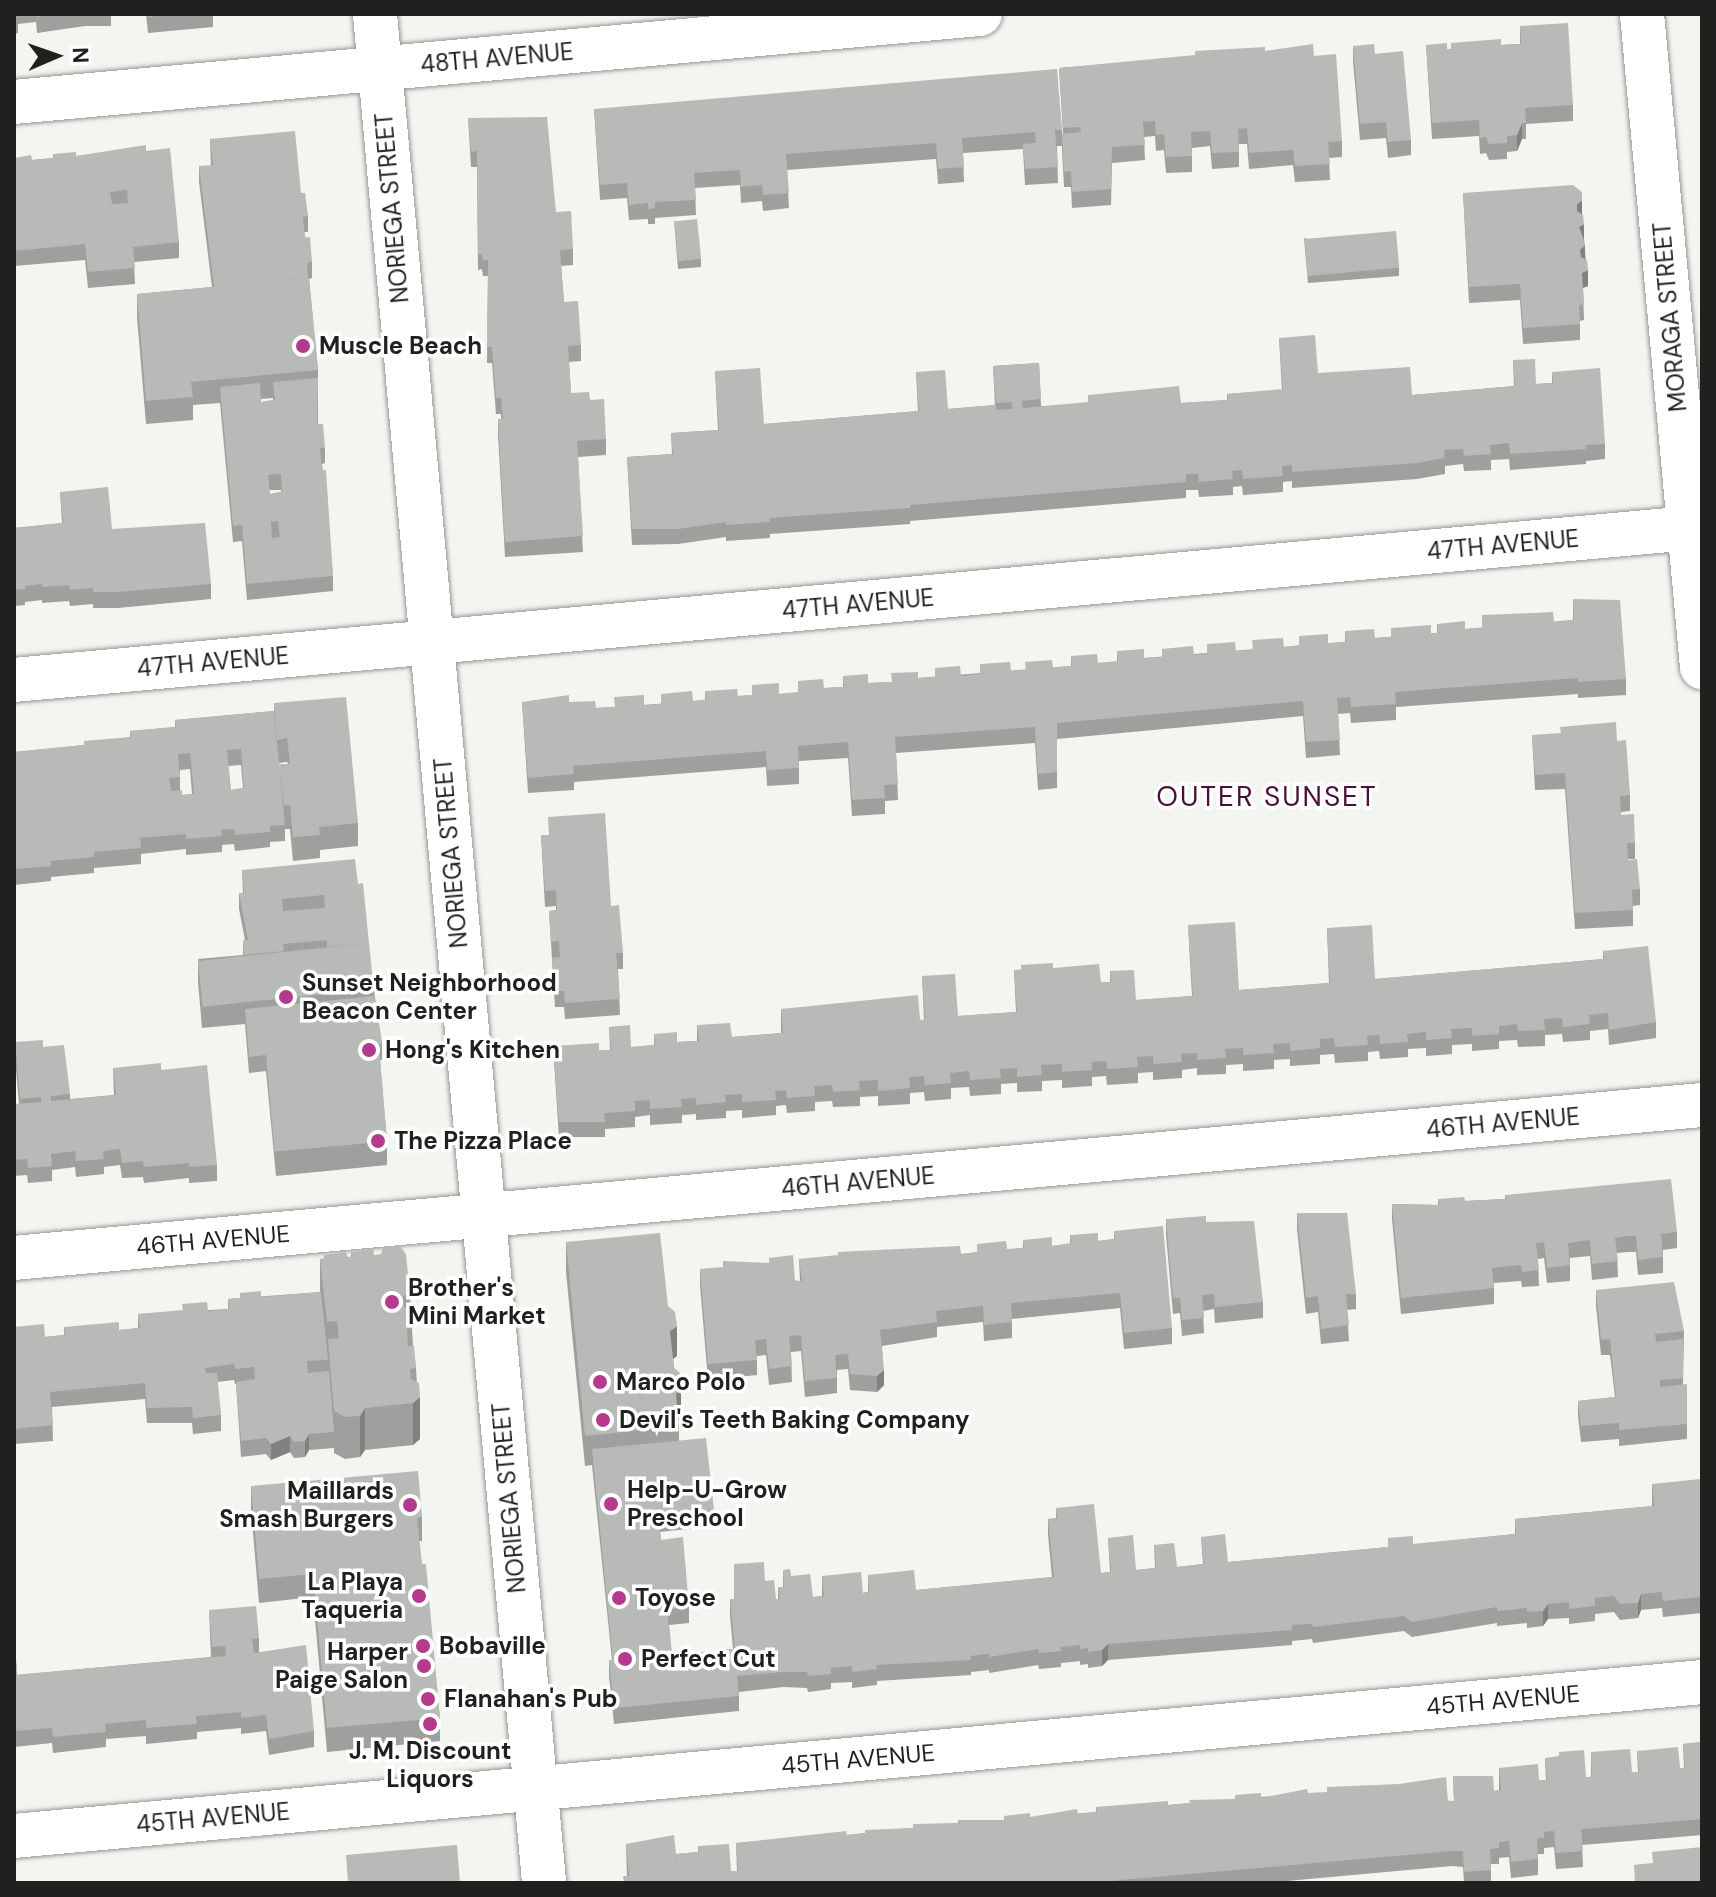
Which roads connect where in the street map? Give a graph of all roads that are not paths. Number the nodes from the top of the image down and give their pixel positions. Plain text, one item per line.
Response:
1 (375, 14) edge
2 (980, 14) edge
3 (1642, 14) edge
4 (379, 69) junction
5 (14, 102) edge
6 (1696, 527) edge
7 (432, 642) junction
8 (1702, 667) edge
9 (14, 680) edge
10 (1702, 1105) edge
11 (484, 1216) junction
12 (14, 1258) edge
13 (1702, 1682) edge
14 (535, 1788) junction
15 (14, 1836) edge
16 (544, 1883) edge

1 - 4 street, NORIEGA STREET
2 - 4 street, 48TH AVENUE
3 - 6 street, MORAGA STREET
4 - 5 street, 48TH AVENUE
4 - 7 street, NORIEGA STREET
6 - 7 street, 47TH AVENUE
6 - 8 street, MORAGA STREET
7 - 9 street, 47TH AVENUE
7 - 11 street, NORIEGA STREET
10 - 11 street, 46TH AVENUE
11 - 12 street, 46TH AVENUE
11 - 14 street, NORIEGA STREET
13 - 14 street, 45TH AVENUE
14 - 15 street, 45TH AVENUE
14 - 16 street, NORIEGA STREET

